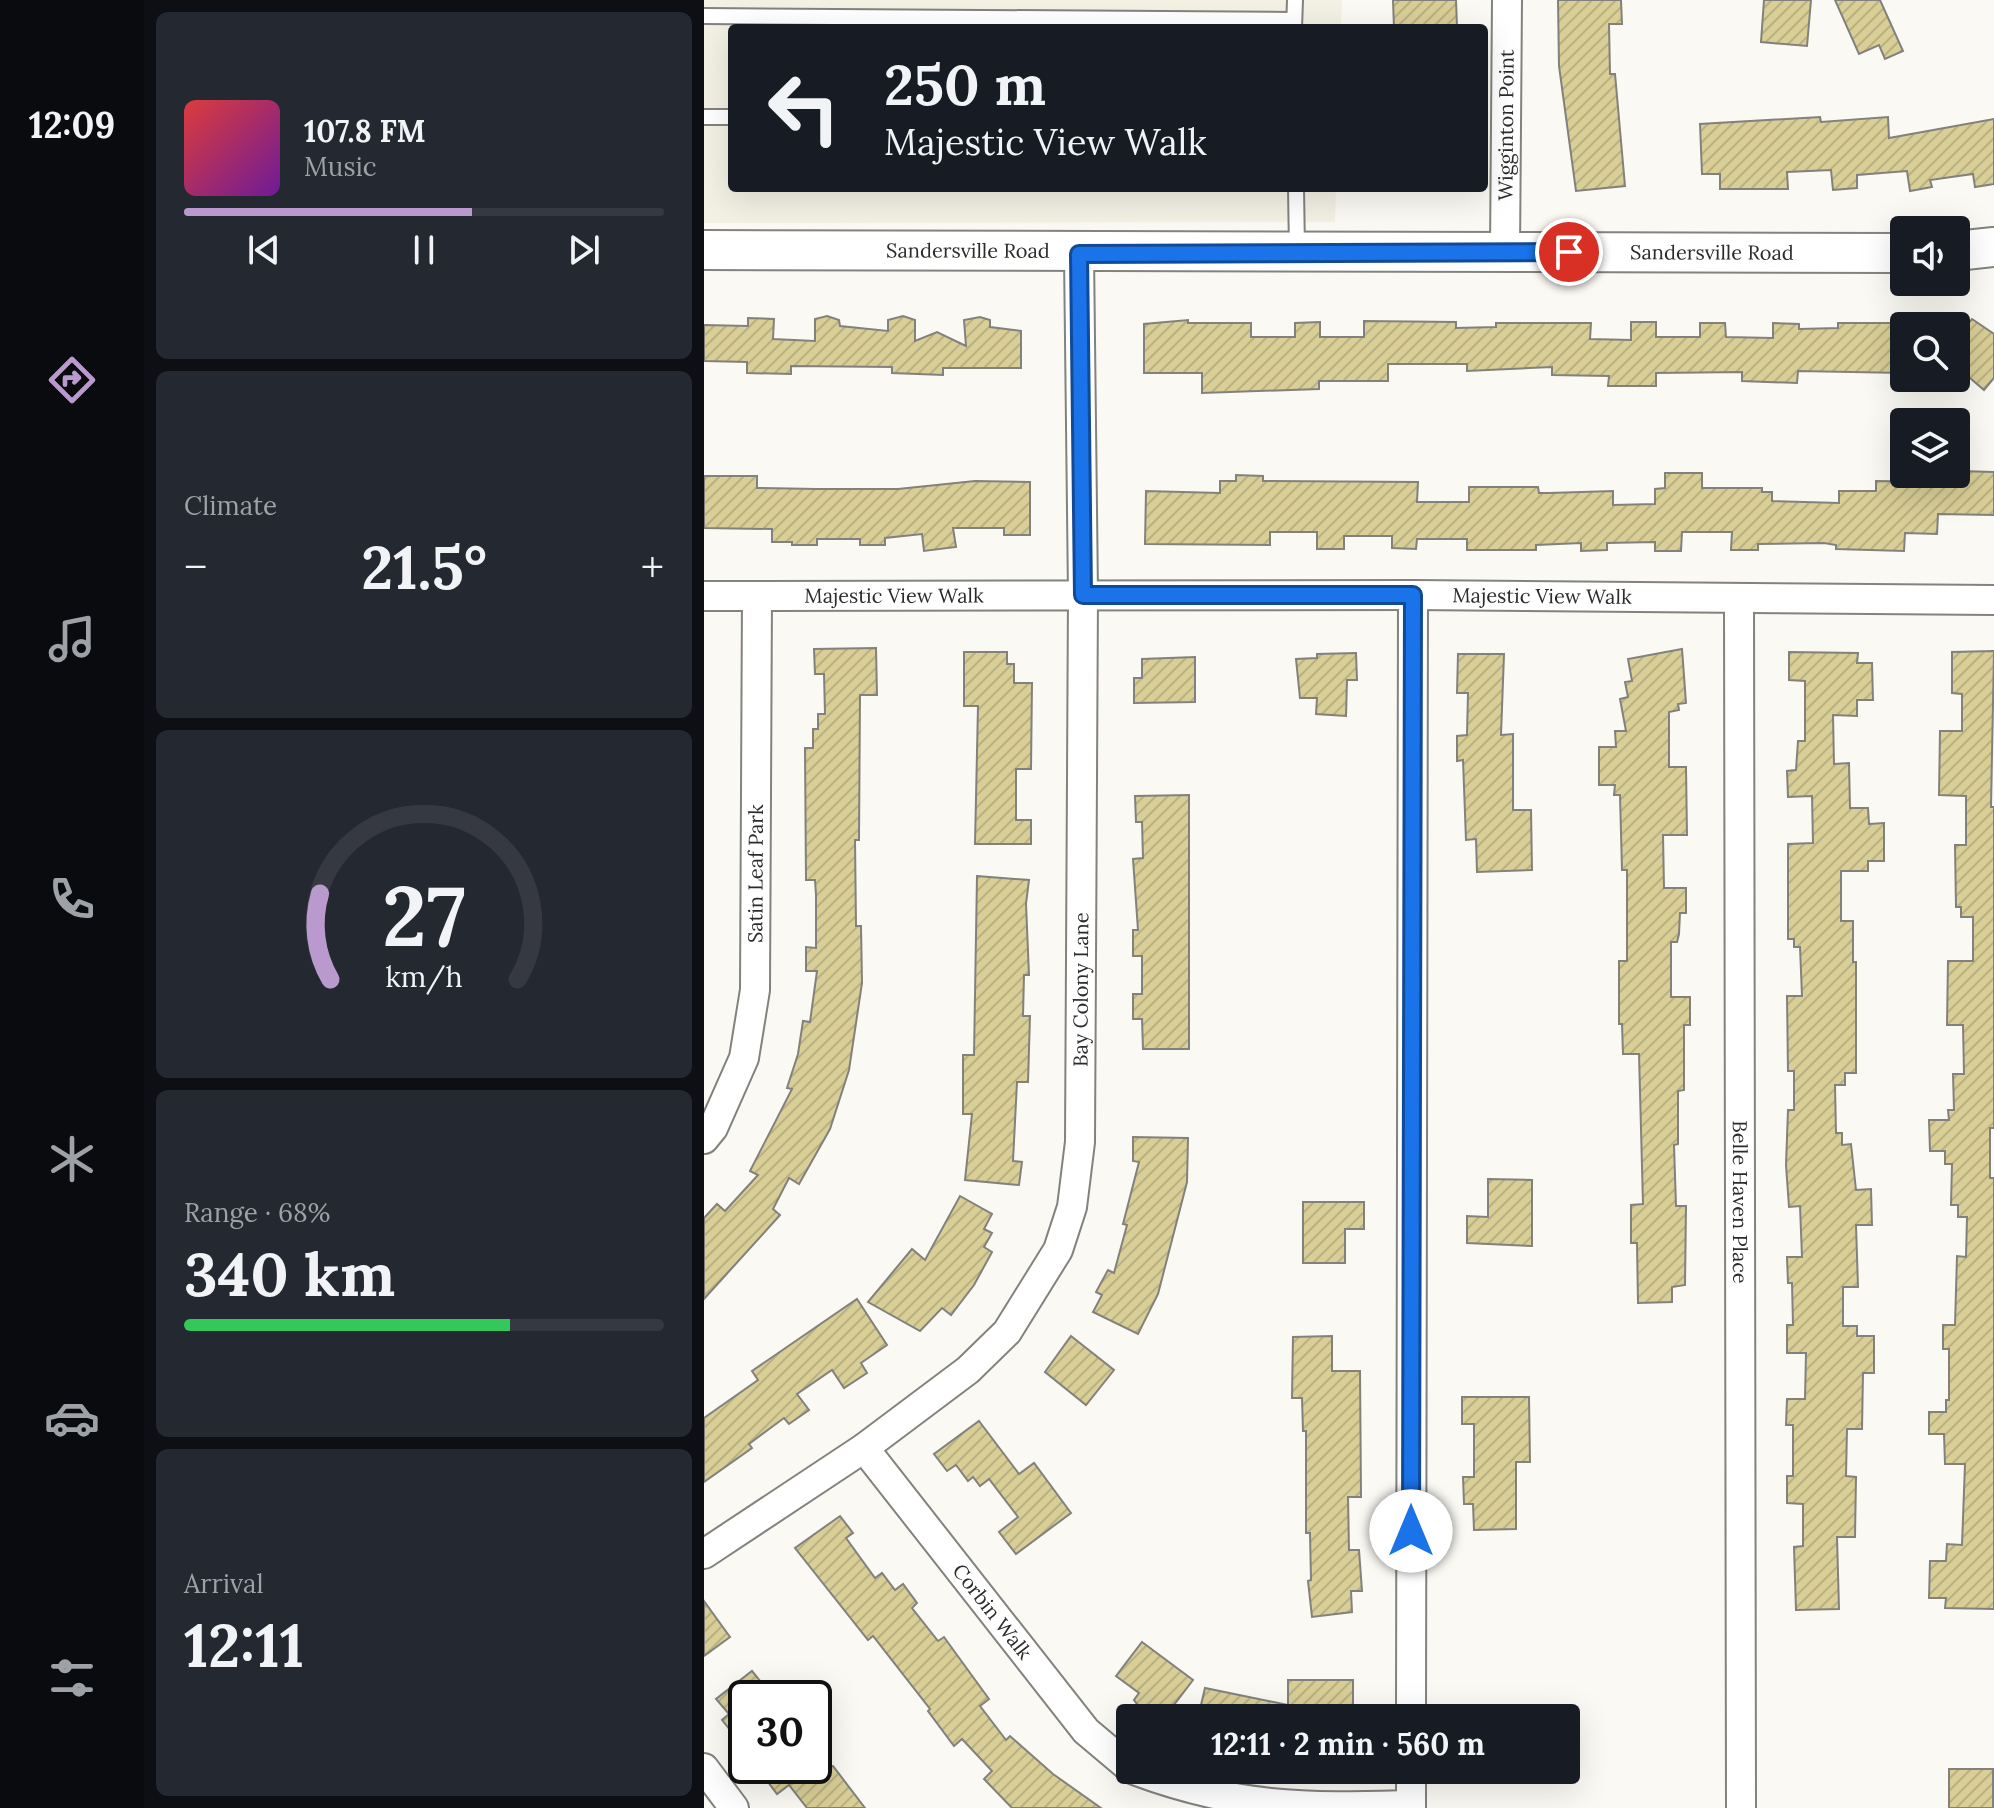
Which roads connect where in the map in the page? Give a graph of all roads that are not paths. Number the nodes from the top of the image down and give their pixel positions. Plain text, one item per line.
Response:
1 (1295, 0) edge
2 (1507, 0) edge
3 (704, 16) edge
4 (1125, 24) edge
5 (1294, 24) edge
6 (704, 117) edge
7 (728, 117) edge
8 (1296, 192) edge
9 (1994, 247) edge
10 (704, 250) edge
11 (1970, 250) edge
12 (1297, 251) junction
13 (1505, 251) junction
14 (1890, 253) edge
15 (1079, 254) junction
16 (1083, 595) junction
17 (1413, 595) junction
18 (704, 596) edge
19 (757, 596) junction
20 (1739, 598) junction
21 (1994, 600) edge
22 (704, 1139) edge
23 (864, 1448) junction
24 (704, 1554) edge
25 (1411, 1704) edge
26 (1116, 1756) edge
27 (704, 1768) edge
28 (1171, 1784) edge
29 (1411, 1784) edge
30 (1411, 1807) edge
31 (734, 1808) edge
32 (1741, 1808) edge

1 - 5 lane
2 - 13 street, Wigginton Point
3 - 4 lane
4 - 5 lane
6 - 7 lane
8 - 12 lane
9 - 11 street
10 - 15 street, Sandersville Road
12 - 13 street, Sandersville Road
12 - 15 street, Sandersville Road
13 - 14 street, Sandersville Road
15 - 16 street, Bay Colony Lane
16 - 17 street, Majestic View Walk
16 - 19 street, Majestic View Walk
16 - 23 street, Bay Colony Lane
17 - 20 street, Majestic View Walk
17 - 25 street
18 - 19 street, Majestic View Walk
19 - 22 street, Satin Leaf Park
20 - 21 street, Majestic View Walk
20 - 32 street, Belle Haven Place
23 - 24 street, Bay Colony Lane
23 - 26 street, Corbin Walk
27 - 31 street
28 - 30 street, Corbin Walk
29 - 30 street

